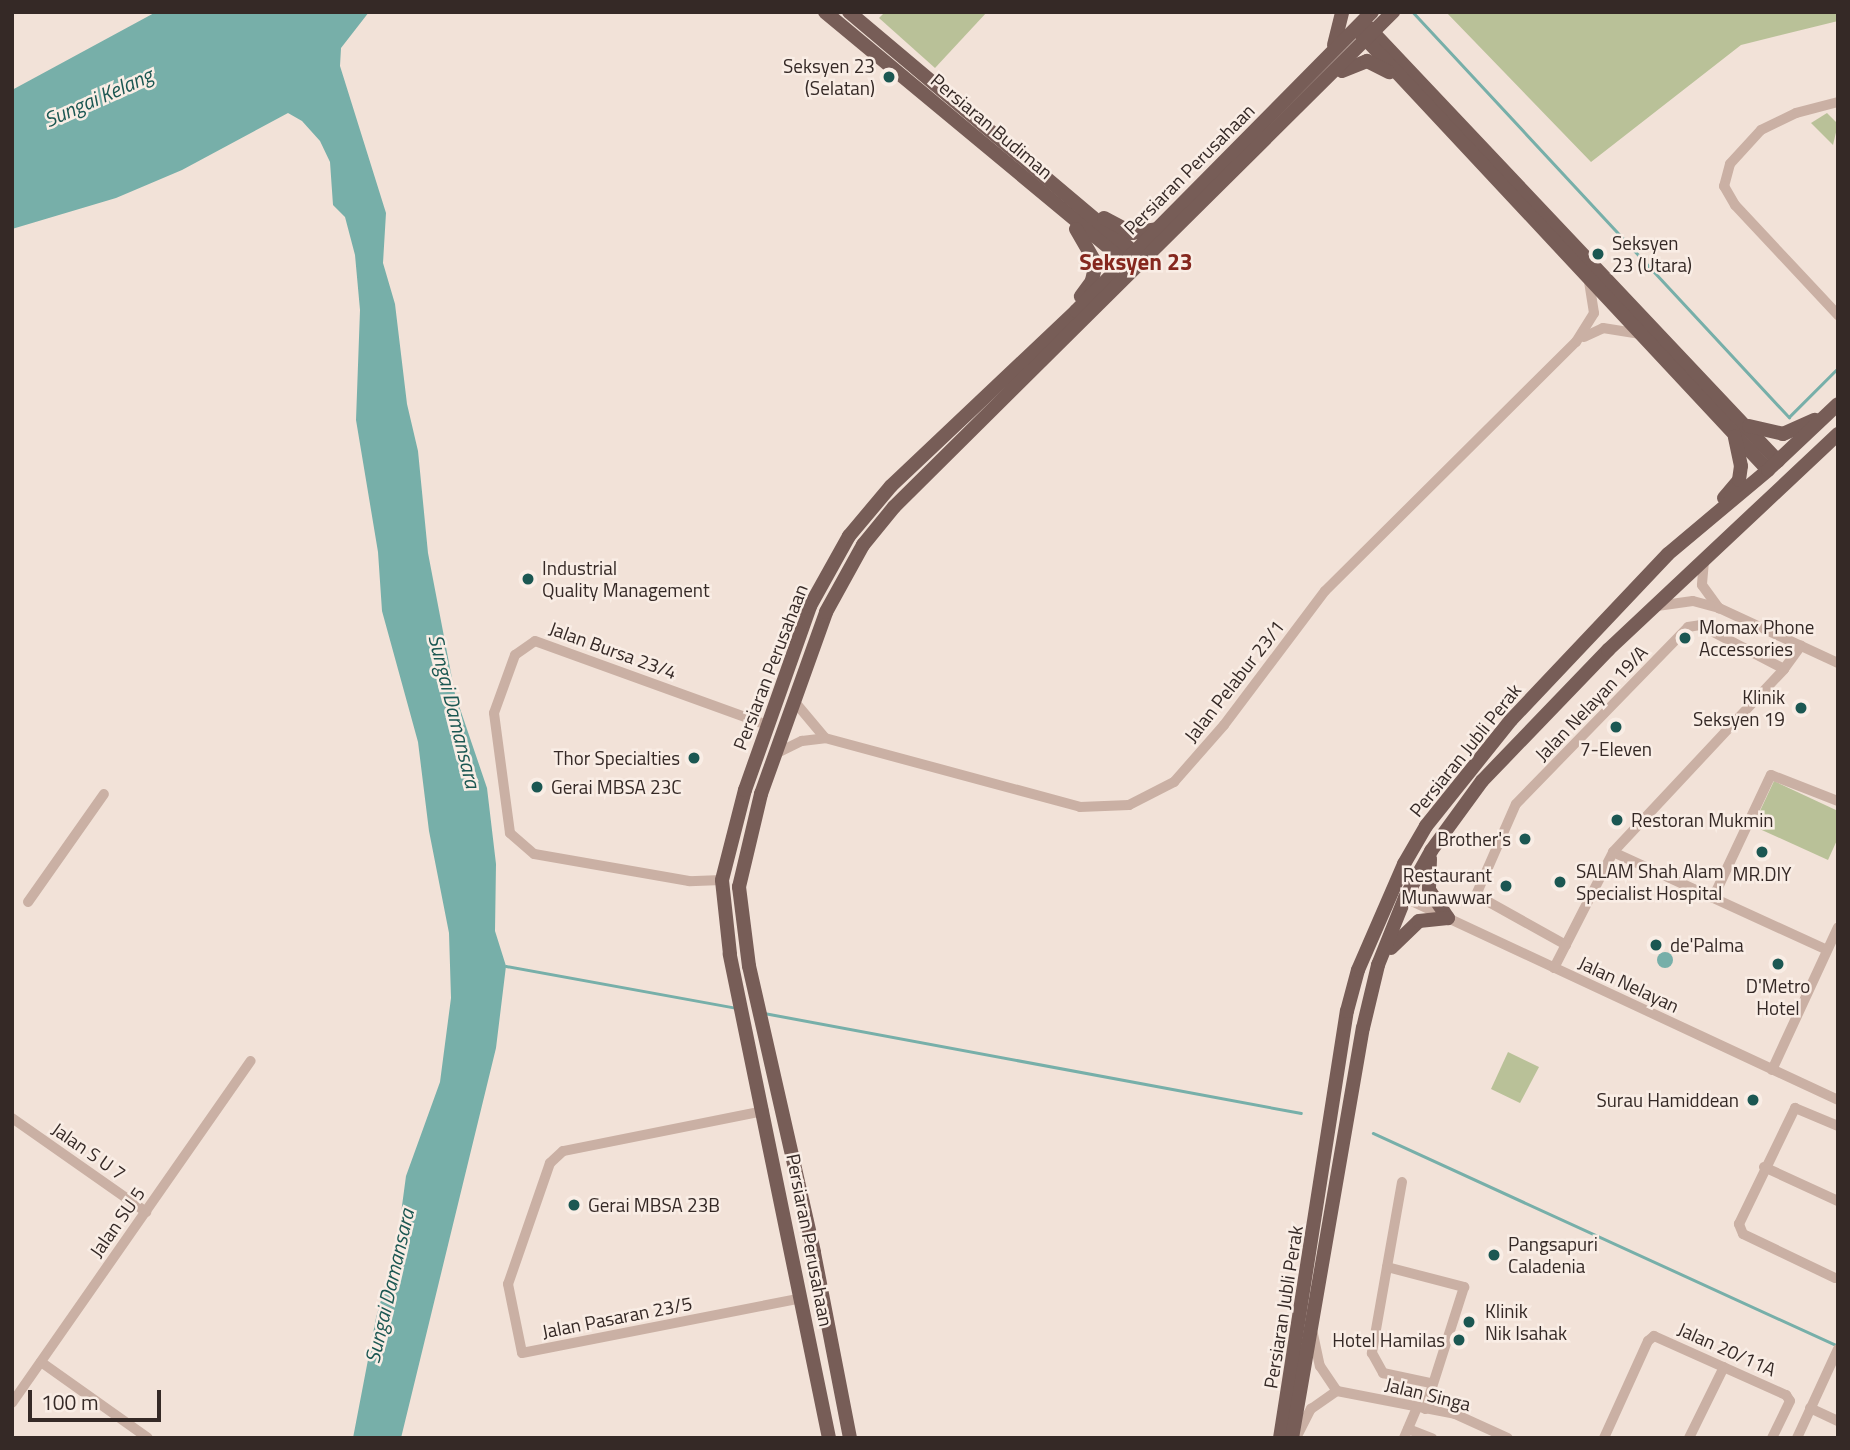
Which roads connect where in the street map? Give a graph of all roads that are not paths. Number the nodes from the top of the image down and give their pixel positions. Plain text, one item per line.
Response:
1 (824, 12) edge
2 (849, 12) edge
3 (1342, 12) edge
4 (1393, 12) edge
5 (1363, 20) edge
6 (1370, 36) junction
7 (1331, 52) junction
8 (1405, 74) junction
9 (1838, 102) edge
10 (1297, 108) junction
11 (1073, 199) junction
12 (1060, 208) junction
13 (1157, 229) junction
14 (1134, 261) junction
15 (1589, 280) junction
16 (1076, 310) junction
17 (1838, 315) edge
18 (1640, 334) junction
19 (1576, 342) junction
20 (1834, 408) edge
21 (1736, 426) junction
22 (1838, 434) edge
23 (1806, 464) junction
24 (1776, 468) junction
25 (1774, 493) junction
26 (1702, 522) junction
27 (1708, 552) junction
28 (1651, 607) junction
29 (1719, 608) junction
30 (1801, 646) junction
31 (1838, 663) edge
32 (1784, 669) junction
33 (794, 701) junction
34 (767, 725) junction
35 (825, 738) junction
36 (775, 754) junction
37 (104, 794) dead end
38 (1838, 802) edge
39 (1431, 851) junction
40 (1613, 852) junction
41 (722, 880) junction
42 (1405, 898) junction
43 (1713, 898) junction
44 (28, 902) dead end
45 (1381, 912) junction
46 (1448, 918) junction
47 (1838, 927) edge
48 (1566, 944) junction
49 (1828, 950) junction
50 (1378, 965) junction
51 (1554, 968) junction
52 (251, 1062) dead end
53 (1772, 1070) junction
54 (1838, 1100) edge
55 (764, 1111) junction
56 (12, 1118) edge
57 (1838, 1126) edge
58 (1764, 1167) junction
59 (1402, 1182) dead end
60 (1838, 1201) edge
61 (146, 1212) junction
62 (1387, 1267) junction
63 (1835, 1278) dead end
64 (802, 1297) junction
65 (1313, 1331) junction
66 (1835, 1354) edge
67 (41, 1362) junction
68 (1724, 1367) junction
69 (1431, 1382) junction
70 (1337, 1391) junction
71 (12, 1403) edge
72 (1421, 1408) junction
73 (1811, 1408) junction
74 (1838, 1421) edge
75 (1406, 1433) edge
76 (148, 1438) edge
77 (829, 1438) edge
78 (850, 1438) edge
79 (1280, 1438) edge
80 (1294, 1438) edge
81 (1432, 1438) edge
82 (1508, 1438) edge
83 (1604, 1438) edge
84 (1689, 1438) edge
85 (1772, 1438) edge
86 (1797, 1438) edge

1 - 12 main road, Persiaran Budiman
2 - 11 main road, Persiaran Budiman
3 - 7 main road
4 - 6 main road, Persiaran Perusahaan
4 - 8 main road
5 - 6 main road, Persiaran Perusahaan
5 - 7 main road, Persiaran Perusahaan
6 - 8 main road, Persiaran Perusahaan
6 - 10 main road, Persiaran Perusahaan
7 - 13 main road, Persiaran Perusahaan
8 - 10 main road
8 - 15 main road, Persiaran Perusahaan
8 - 21 main road, Persiaran Perusahaan
9 - 17 street
10 - 14 main road, Persiaran Perusahaan
11 - 13 main road
11 - 14 main road, Persiaran Budiman
12 - 14 main road, Persiaran Budiman
12 - 16 main road
13 - 14 main road, Persiaran Perusahaan
14 - 16 main road, Persiaran Perusahaan
14 - 33 main road, Persiaran Perusahaan
15 - 18 main road, Persiaran Perusahaan
15 - 19 street, Jalan Pelabur 23/1
16 - 34 main road, Persiaran Perusahaan
18 - 19 street, Jalan Pelabur 23/1
18 - 21 main road, Persiaran Perusahaan
19 - 35 street, Jalan Pelabur 23/1
20 - 21 main road
20 - 24 main road, Persiaran Jubli Perak
21 - 24 main road, Persiaran Perusahaan
21 - 26 main road
22 - 23 main road, Persiaran Jubli Perak
23 - 24 main road
23 - 25 main road, Persiaran Jubli Perak
24 - 25 main road
24 - 26 main road, Persiaran Jubli Perak
25 - 27 main road, Persiaran Jubli Perak
26 - 45 main road, Persiaran Jubli Perak
27 - 28 main road, Persiaran Jubli Perak
27 - 29 street
28 - 29 street
28 - 39 main road, Persiaran Jubli Perak
29 - 30 street
30 - 31 street
30 - 32 street
32 - 40 street
32 - 48 street, Jalan Nelayan 19/A
33 - 35 street
33 - 36 main road, Persiaran Perusahaan
34 - 41 main road, Persiaran Perusahaan
34 - 41 street, Jalan Bursa 23/4
35 - 36 street, Jalan Pelabur 23/1
36 - 78 main road, Persiaran Perusahaan
37 - 44 street
38 - 43 street
39 - 42 main road, Persiaran Jubli Perak
39 - 46 main road
40 - 43 street
40 - 48 street
41 - 55 main road, Persiaran Perusahaan
42 - 45 main road
42 - 46 street, Jalan Nelayan
42 - 50 main road, Persiaran Jubli Perak
43 - 49 street
45 - 79 main road, Persiaran Jubli Perak
46 - 50 main road
46 - 51 street, Jalan Nelayan
47 - 49 street
48 - 51 street
49 - 53 street
50 - 65 main road, Persiaran Jubli Perak
51 - 53 street, Jalan Nelayan
52 - 61 street, Jalan SU 5
53 - 54 street, Jalan Nelayan
55 - 64 main road, Persiaran Perusahaan
55 - 64 street, Jalan Pasaran 23/5
56 - 61 street, Jalan S U 7
57 - 58 street
58 - 60 street
58 - 63 street
59 - 62 street
61 - 67 street, Jalan SU 5
62 - 69 street
62 - 69 street
64 - 77 main road, Persiaran Perusahaan
65 - 70 street
65 - 80 main road, Persiaran Jubli Perak
66 - 73 street
67 - 71 street, Jalan SU 5
67 - 76 street
68 - 83 street, Jalan 20/11A
68 - 84 street
68 - 85 street, Jalan 20/11A
69 - 72 street
70 - 72 street, Jalan Singa
70 - 80 street
72 - 75 street
72 - 82 street, Jalan Singa
73 - 74 street
73 - 86 street
75 - 81 street

